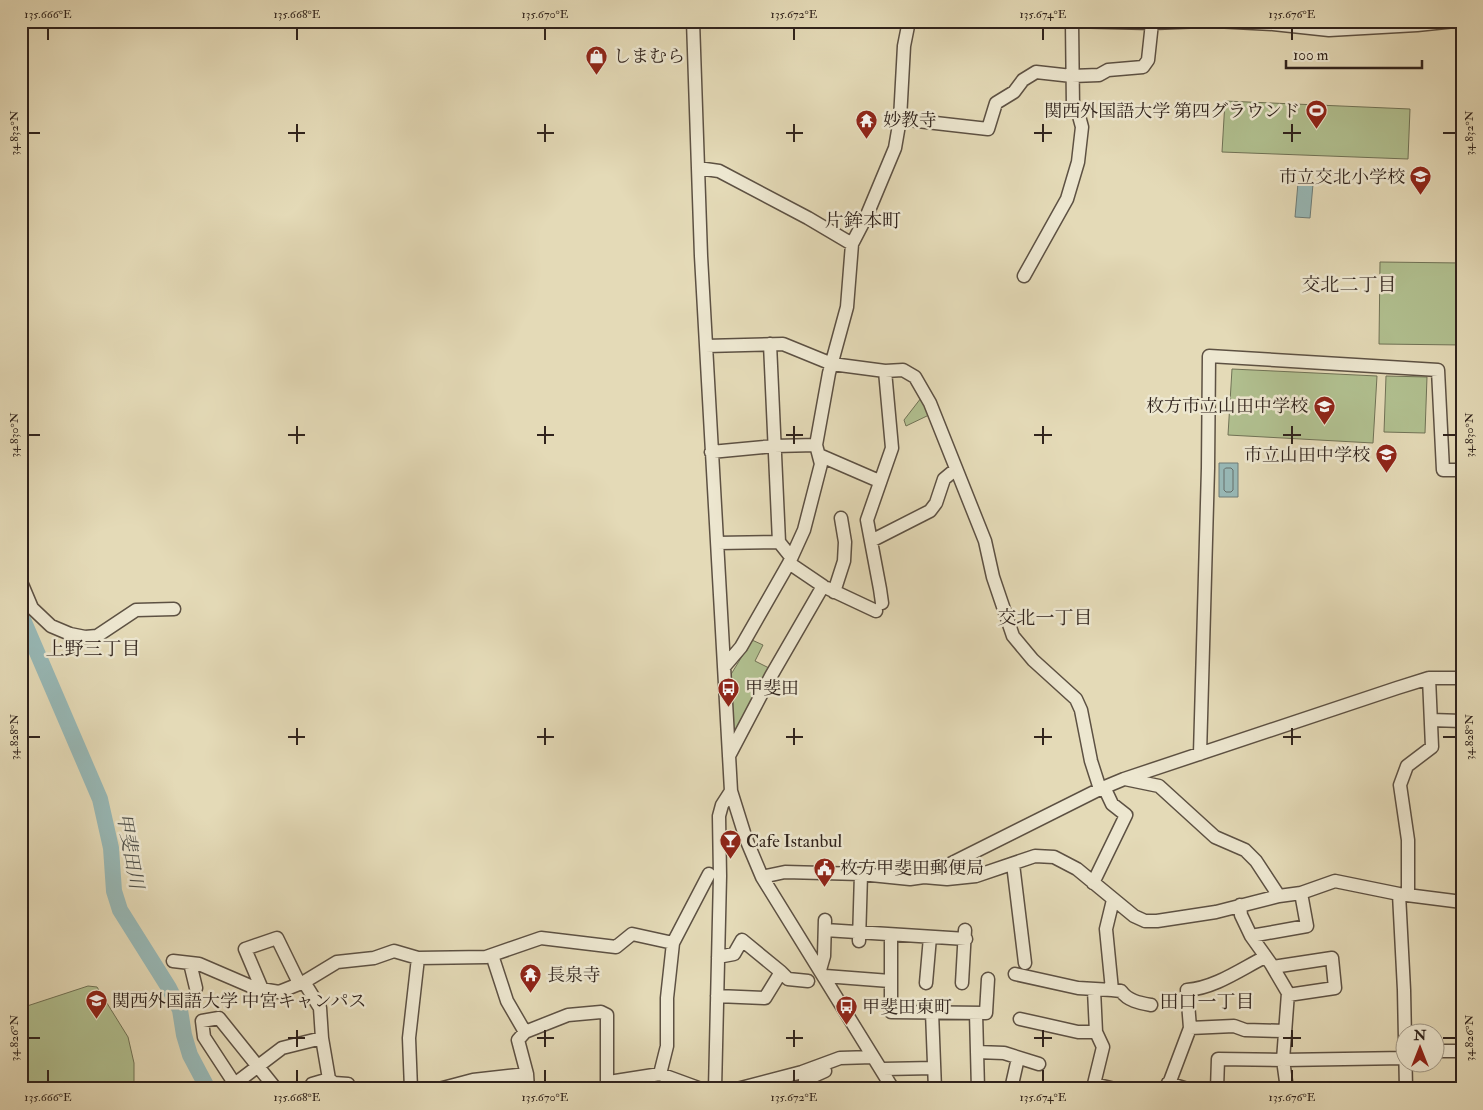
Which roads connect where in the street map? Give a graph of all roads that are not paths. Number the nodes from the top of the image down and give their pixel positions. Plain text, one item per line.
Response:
1 (693, 21) edge
2 (908, 21) edge
3 (1071, 21) edge
4 (1203, 21) edge
5 (1215, 21) edge
6 (1455, 21) edge
7 (1152, 23) junction
8 (1072, 76) junction
9 (900, 119) junction
10 (698, 168) junction
11 (852, 244) junction
12 (1024, 276) dead end
13 (770, 344) junction
14 (706, 346) junction
15 (832, 364) junction
16 (885, 371) junction
17 (774, 446) junction
18 (817, 450) junction
19 (711, 452) junction
20 (956, 469) junction
21 (1462, 470) edge
22 (879, 481) junction
23 (841, 518) dead end
24 (871, 541) junction
25 (779, 542) junction
26 (717, 543) junction
27 (790, 560) junction
28 (21, 582) edge
29 (828, 589) junction
30 (174, 609) dead end
31 (724, 667) junction
32 (1430, 678) junction
33 (1462, 678) edge
34 (1431, 720) junction
35 (1462, 721) edge
36 (1200, 754) junction
37 (729, 756) junction
38 (1124, 779) junction
39 (1102, 788) junction
40 (730, 791) junction
41 (1013, 864) junction
42 (861, 874) junction
43 (714, 875) junction
44 (762, 876) junction
45 (924, 877) junction
46 (1093, 883) junction
47 (1301, 893) junction
48 (1403, 895) junction
49 (1279, 896) junction
50 (1113, 900) junction
51 (1462, 902) edge
52 (1240, 905) junction
53 (890, 935) junction
54 (1251, 936) junction
55 (859, 937) junction
56 (930, 937) junction
57 (673, 943) junction
58 (492, 955) junction
59 (718, 957) junction
60 (418, 958) junction
61 (173, 961) dead end
62 (1269, 962) junction
63 (190, 963) junction
64 (1025, 963) dead end
65 (781, 972) junction
66 (823, 973) junction
67 (1015, 974) dead end
68 (988, 979) dead end
69 (808, 981) dead end
70 (890, 981) junction
71 (302, 982) junction
72 (926, 983) dead end
73 (962, 983) dead end
74 (196, 988) dead end
75 (262, 989) junction
76 (1094, 990) junction
77 (1112, 990) junction
78 (1288, 995) junction
79 (716, 996) junction
80 (1151, 1005) dead end
81 (932, 1012) junction
82 (976, 1013) junction
83 (1020, 1019) dead end
84 (1405, 1022) edge
85 (1190, 1028) junction
86 (1284, 1031) junction
87 (525, 1032) junction
88 (1096, 1032) junction
89 (322, 1038) junction
90 (1446, 1050) edge
91 (1462, 1051) edge
92 (978, 1052) junction
93 (873, 1057) junction
94 (840, 1058) junction
95 (1018, 1058) junction
96 (1396, 1058) edge
97 (1283, 1060) junction
98 (1039, 1064) dead end
99 (258, 1066) junction
100 (934, 1068) junction
101 (883, 1069) junction
102 (1405, 1072) edge
103 (527, 1074) junction
104 (660, 1074) junction
105 (329, 1079) junction
106 (312, 1084) dead end
107 (348, 1084) dead end
108 (608, 1085) edge
109 (764, 1085) edge
110 (1167, 1086) edge
111 (234, 1087) edge
112 (276, 1089) edge
113 (412, 1089) edge
114 (438, 1089) edge
115 (528, 1089) edge
116 (701, 1089) edge
117 (715, 1089) edge
118 (737, 1089) edge
119 (805, 1089) edge
120 (893, 1089) edge
121 (935, 1089) edge
122 (978, 1089) edge
123 (1010, 1089) edge
124 (1115, 1089) edge
125 (1188, 1089) edge
126 (1217, 1089) edge
127 (1287, 1089) edge
128 (1406, 1089) edge

1 - 10 street
2 - 9 street
3 - 7 street
3 - 8 street
4 - 7 street
5 - 6 street
7 - 8 street
8 - 9 street
8 - 12 street
9 - 11 street
10 - 11 street
10 - 14 street
11 - 15 street
13 - 14 street
13 - 15 street
13 - 17 street
14 - 19 street
15 - 16 street
15 - 18 street
16 - 20 street
16 - 22 street
17 - 18 street
17 - 19 street
17 - 25 street
18 - 22 street
18 - 27 street
19 - 26 street
20 - 24 street
20 - 39 street
21 - 36 street
22 - 24 street
23 - 29 street
24 - 29 street
25 - 26 street
25 - 27 street
26 - 31 street
27 - 29 street
27 - 31 street
28 - 30 street
29 - 37 street
31 - 37 street
32 - 33 street
32 - 34 street
32 - 36 street
34 - 35 street
34 - 48 street
36 - 38 street
37 - 40 street
38 - 39 street
38 - 49 street
39 - 45 street
39 - 46 street
40 - 43 street
40 - 44 street
41 - 45 street
41 - 46 street
41 - 64 street
42 - 44 street
42 - 45 street
42 - 55 street
43 - 57 street
43 - 59 street
44 - 66 street
46 - 50 street
47 - 48 street
47 - 49 street
47 - 54 street
48 - 51 street
48 - 84 street
49 - 52 street
50 - 52 street
50 - 77 street
52 - 54 street
53 - 55 street
53 - 56 street
53 - 70 street
54 - 62 street
55 - 66 street
56 - 72 street
56 - 73 street
57 - 58 street
57 - 104 street
58 - 60 street
58 - 87 street
59 - 65 street
59 - 79 street
60 - 71 street
60 - 113 street
61 - 63 street
62 - 78 street
62 - 78 street
62 - 85 street
63 - 74 street
63 - 75 street
65 - 69 street
65 - 79 street
66 - 70 street
66 - 93 street
67 - 76 street
68 - 82 street
70 - 81 street
71 - 75 street
71 - 75 street
71 - 89 street
76 - 77 street
76 - 88 street
77 - 80 street
78 - 86 street
79 - 117 street
81 - 82 street
81 - 100 street
82 - 92 street
83 - 88 street
85 - 86 street
85 - 110 street
86 - 97 street
87 - 103 street
87 - 108 street
88 - 124 street
89 - 99 street
89 - 105 street
90 - 91 street
92 - 95 street
92 - 122 street
93 - 94 street
93 - 101 street
94 - 109 street
94 - 119 street
95 - 98 street
95 - 123 street
96 - 97 street
97 - 126 street
97 - 127 street
99 - 111 street
99 - 111 street
99 - 112 street
100 - 101 street
100 - 121 street
101 - 120 street
102 - 128 street
103 - 114 street
103 - 115 street
104 - 108 street
104 - 116 street
105 - 106 street
105 - 107 street
109 - 118 street
110 - 125 street

